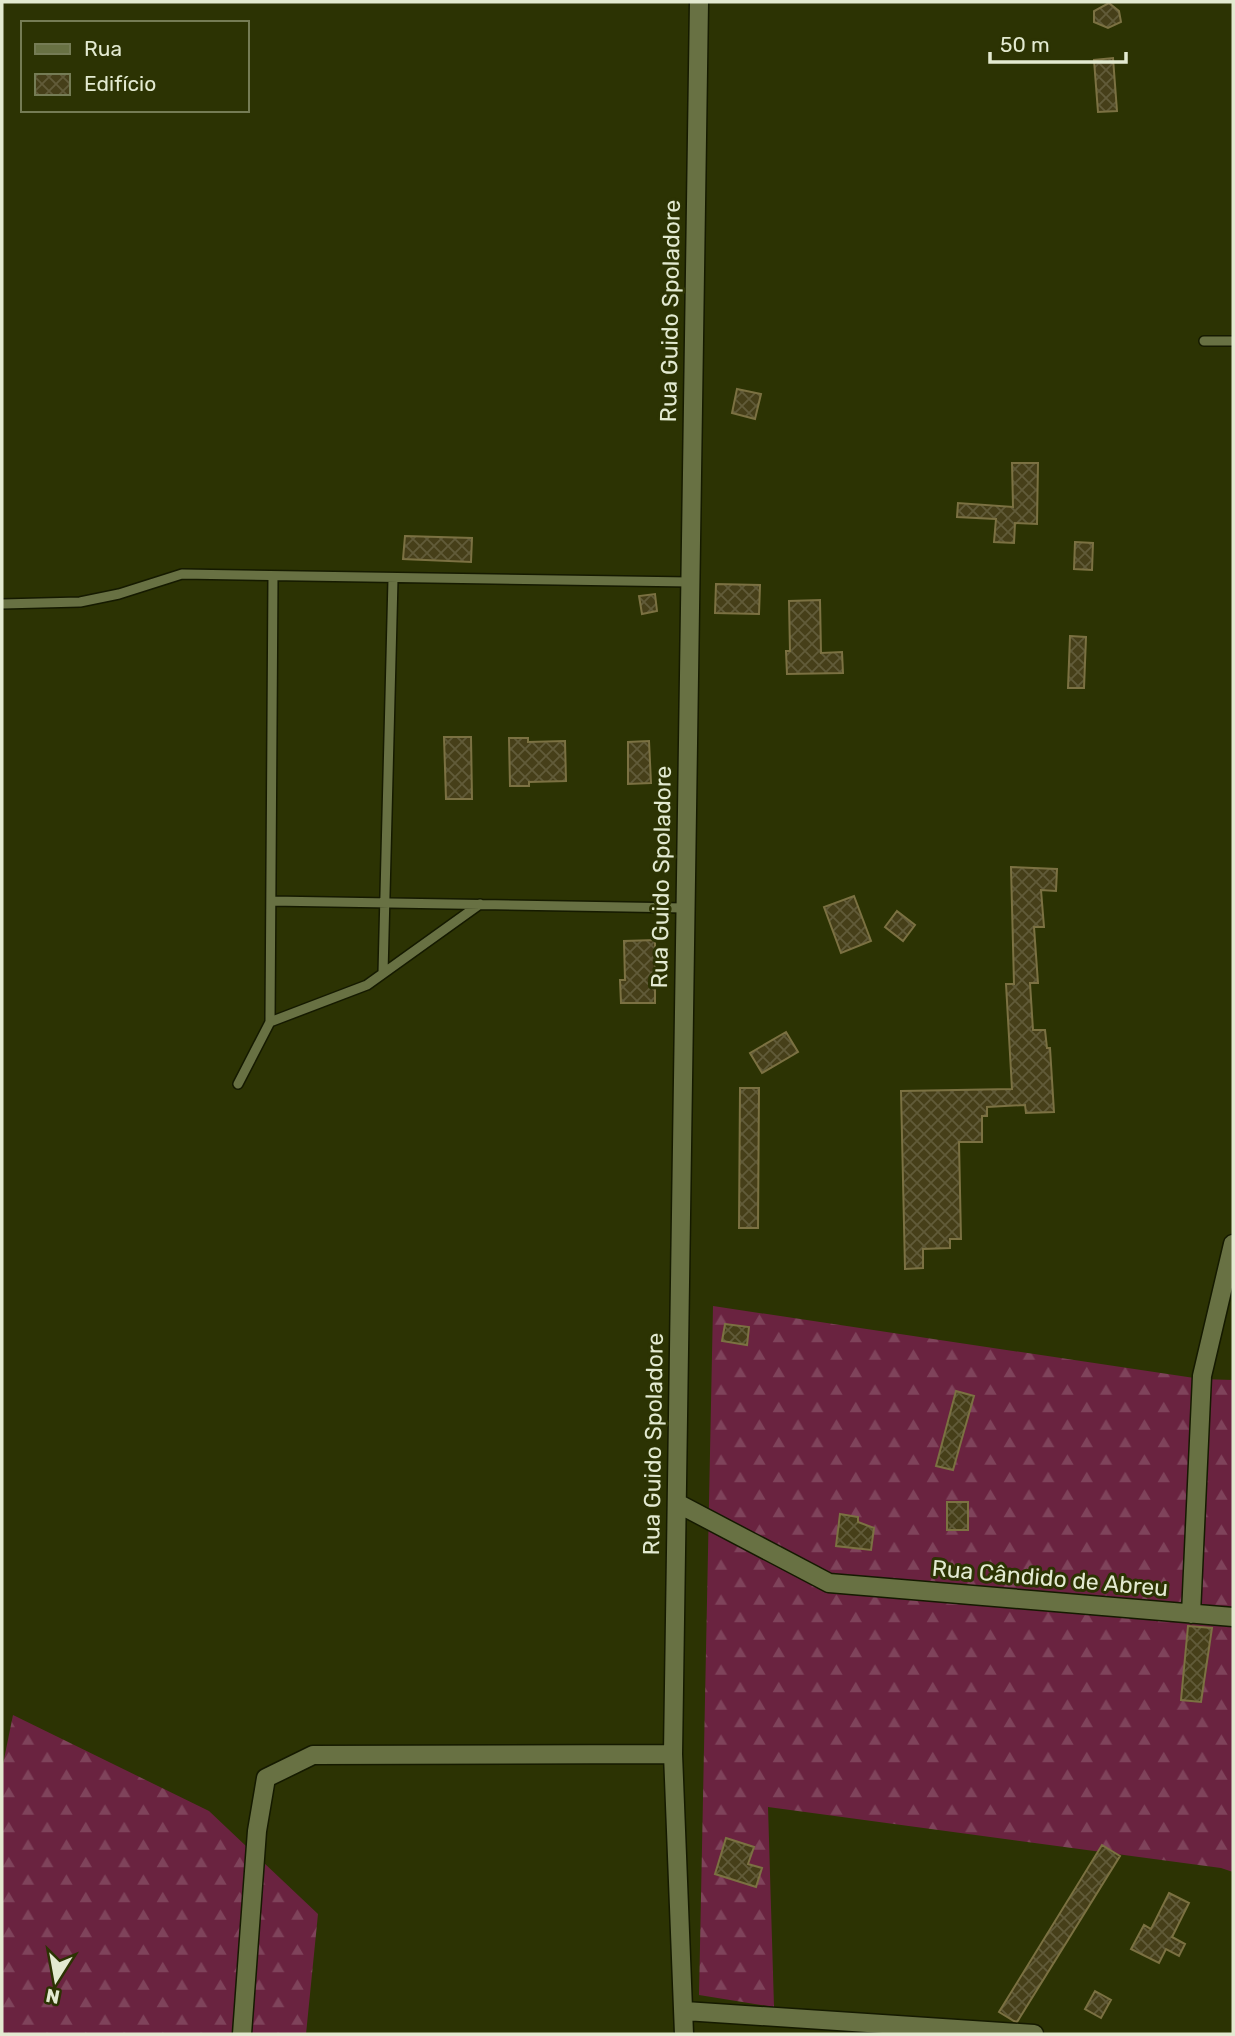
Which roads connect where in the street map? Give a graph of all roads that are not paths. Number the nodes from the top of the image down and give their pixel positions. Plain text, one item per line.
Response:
1 (699, 2) edge
2 (1204, 341) dead end
3 (1233, 341) edge
4 (273, 576) junction
5 (393, 579) junction
6 (690, 582) junction
7 (2, 604) edge
8 (271, 901) junction
9 (385, 902) junction
10 (480, 904) junction
11 (685, 908) junction
12 (383, 973) junction
13 (270, 1022) junction
14 (238, 1084) dead end
15 (1233, 1244) edge
16 (677, 1503) junction
17 (1191, 1614) junction
18 (1233, 1617) edge
19 (673, 1754) junction
20 (685, 2011) junction
21 (242, 2034) edge
22 (684, 2034) edge
23 (1034, 2034) edge

1 - 6 street, Rua Guido Spoladore
2 - 3 lane
4 - 5 lane
4 - 7 lane
4 - 8 lane
5 - 6 lane
5 - 9 lane
6 - 11 street, Rua Guido Spoladore
8 - 9 lane
8 - 13 lane
9 - 10 lane
9 - 12 lane
10 - 11 lane
10 - 12 lane
11 - 16 street, Rua Guido Spoladore
12 - 13 lane
13 - 14 lane
15 - 17 street, Rua Cândido de Abreu
16 - 17 street, Rua Cândido de Abreu
16 - 19 street, Rua Guido Spoladore
17 - 18 street
19 - 20 street, Rua Guido Spoladore
19 - 21 street
20 - 22 street, Rua Guido Spoladore
20 - 23 street

